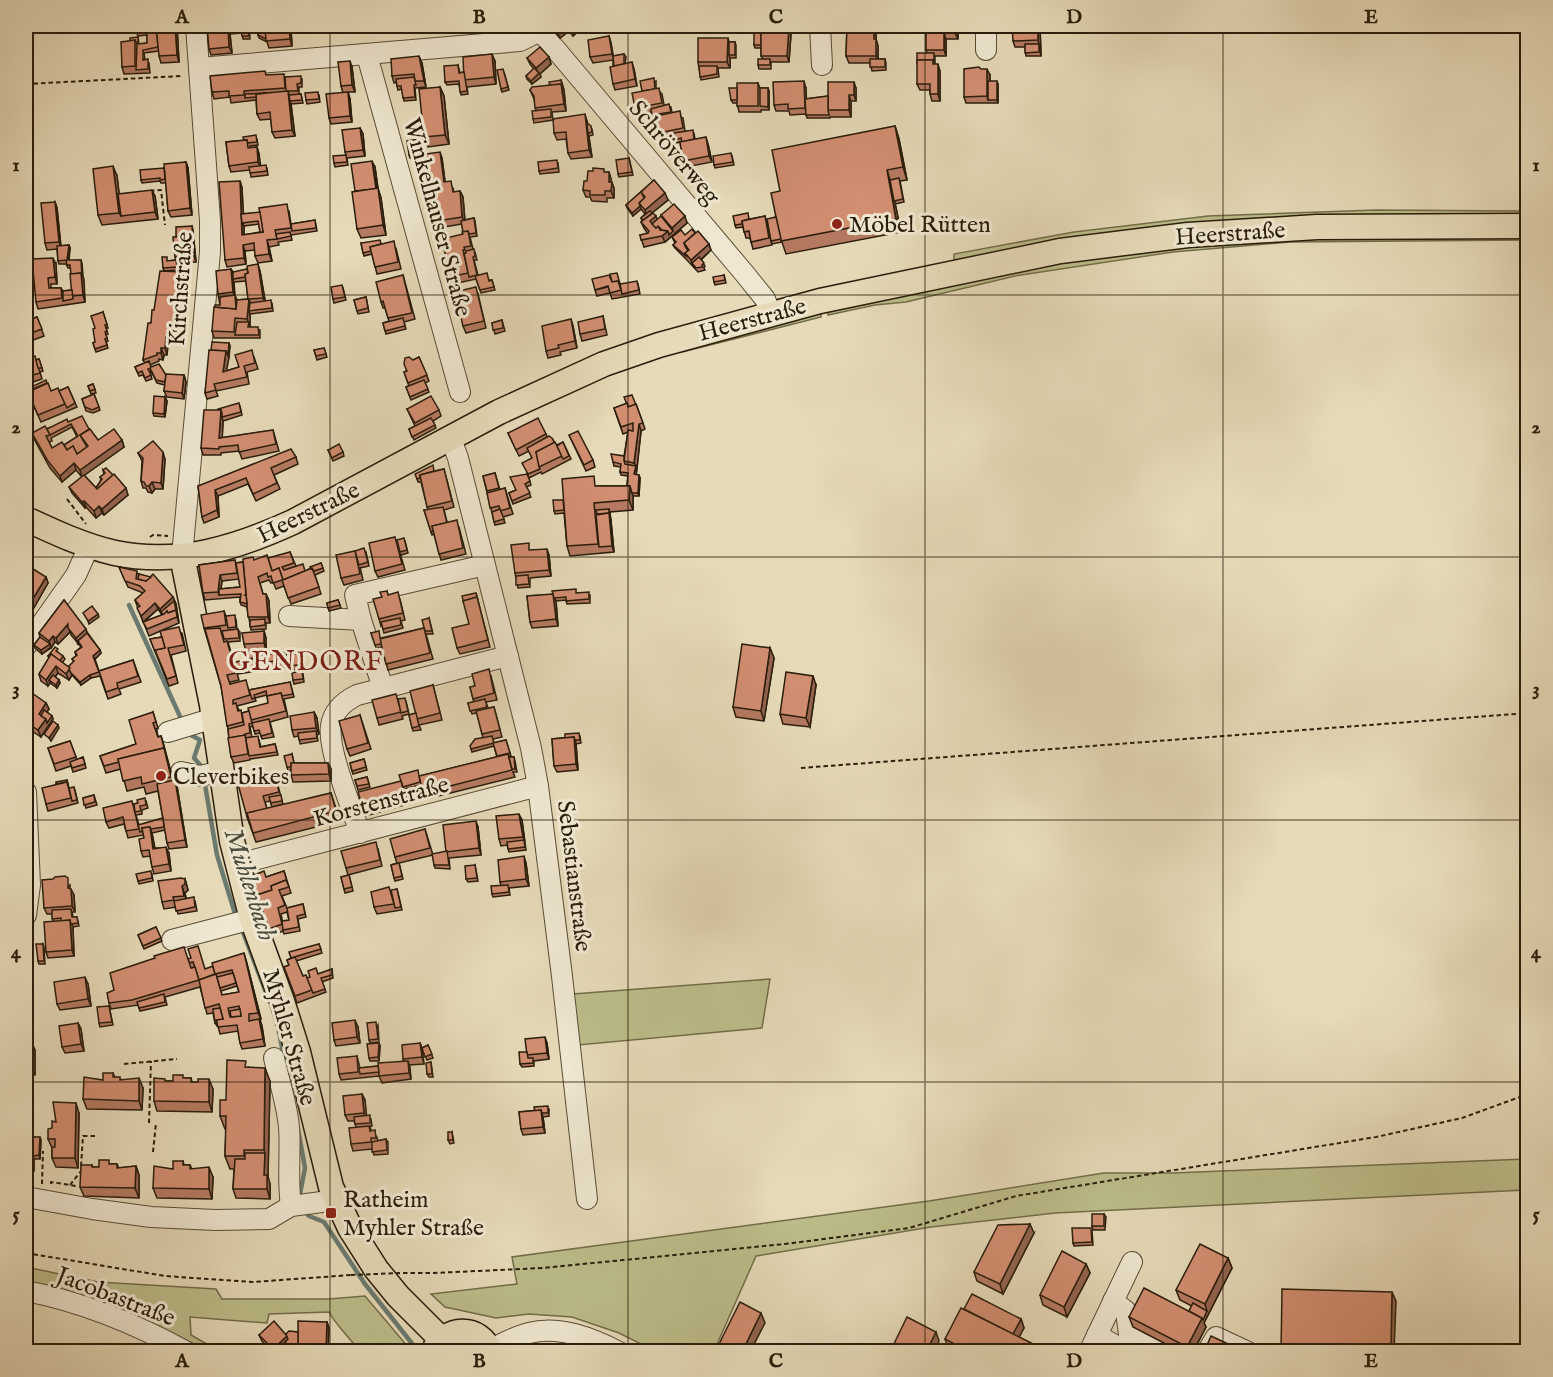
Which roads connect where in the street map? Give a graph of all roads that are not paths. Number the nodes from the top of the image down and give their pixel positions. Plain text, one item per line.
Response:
1 (196, 26) edge
2 (820, 26) edge
3 (986, 26) edge
4 (538, 28) edge
5 (986, 50) dead end
6 (367, 55) junction
7 (822, 65) dead end
8 (199, 72) junction
9 (1527, 226) edge
10 (771, 315) junction
11 (460, 392) dead end
12 (451, 439) junction
13 (26, 519) edge
14 (90, 539) junction
15 (182, 556) junction
16 (485, 565) junction
17 (289, 616) dead end
18 (361, 620) junction
19 (26, 646) edge
20 (508, 656) junction
21 (383, 688) junction
22 (214, 718) junction
23 (179, 728) dead end
24 (538, 786) junction
25 (26, 792) edge
26 (360, 833) junction
27 (238, 864) junction
28 (26, 915) edge
29 (243, 921) junction
30 (172, 940) dead end
31 (274, 1058) dead end
32 (34, 1199) edge
33 (587, 1199) dead end
34 (337, 1200) junction
35 (291, 1206) junction
36 (1132, 1262) dead end
37 (26, 1291) edge
38 (1113, 1302) junction
39 (1093, 1343) edge
40 (437, 1345) edge
41 (490, 1350) edge
42 (187, 1352) edge
43 (619, 1352) edge
44 (1127, 1352) edge
45 (1166, 1352) edge
46 (1207, 1352) edge
47 (1248, 1352) edge

1 - 8 street, Kirchstraße
2 - 7 street
3 - 5 street
4 - 6 street
4 - 10 street, Schröverweg
6 - 8 street
6 - 11 street, Winkelhauser Straße
8 - 15 street, Kirchstraße
9 - 10 main road, Heerstraße
10 - 12 main road, Heerstraße
12 - 15 main road, Heerstraße
12 - 16 street, Sebastianstraße
13 - 14 main road, Heerstraße
14 - 15 main road, Heerstraße
14 - 19 street
15 - 22 main road, Myhler Straße
16 - 18 street
16 - 20 street, Sebastianstraße
17 - 18 street
18 - 21 street
20 - 21 street
20 - 24 street, Sebastianstraße
21 - 26 street
22 - 23 street
22 - 27 main road, Myhler Straße
24 - 26 street, Korstenstraße
24 - 33 street, Sebastianstraße
25 - 28 street
26 - 27 street, Korstenstraße
27 - 29 main road, Myhler Straße
29 - 30 street
29 - 34 main road, Myhler Straße
31 - 35 street, Myhler Straße
32 - 35 street
34 - 35 street
34 - 40 main road, Myhler Straße
36 - 38 street
37 - 42 street, Jacobastraße
38 - 39 street
38 - 45 street
39 - 44 street
40 - 41 main road
41 - 43 street
46 - 47 street

